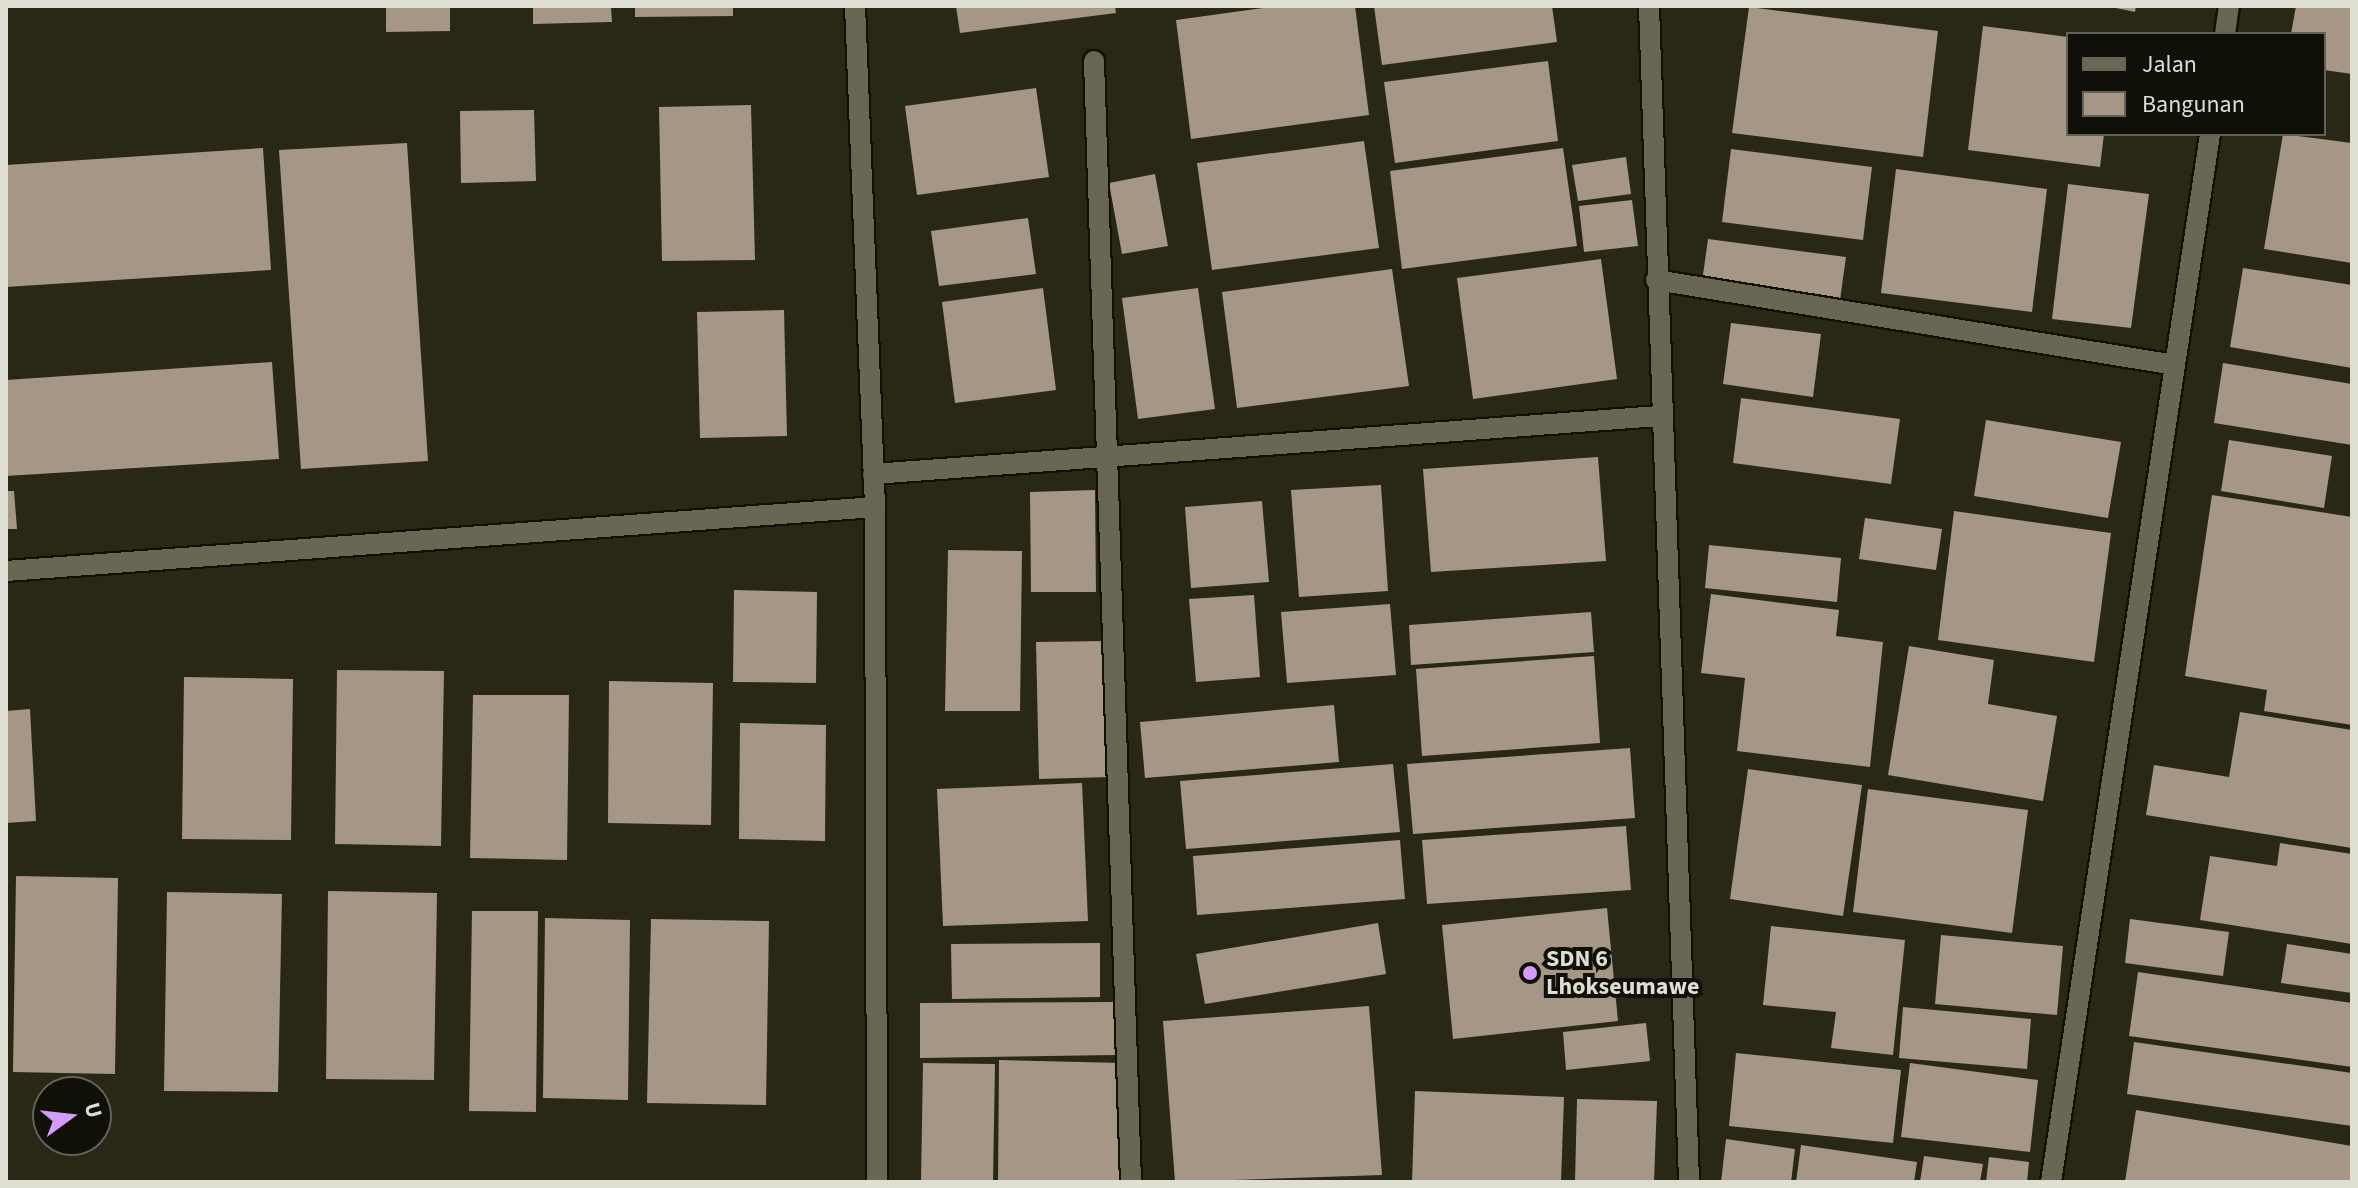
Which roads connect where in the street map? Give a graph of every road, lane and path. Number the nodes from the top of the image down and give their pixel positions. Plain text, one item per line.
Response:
1 (855, 6) edge
2 (1649, 6) edge
3 (2229, 6) edge
4 (2225, 32) edge
5 (1094, 61) dead end
6 (2210, 136) edge
7 (1656, 280) junction
8 (2175, 365) junction
9 (1659, 416) junction
10 (1110, 457) junction
11 (873, 474) junction
12 (875, 507) junction
13 (6, 571) edge
14 (877, 1182) edge
15 (1131, 1182) edge
16 (1689, 1182) edge
17 (2051, 1182) edge

1 - 11 street
2 - 7 street
3 - 4 street
5 - 10 street
6 - 8 street
7 - 8 street
7 - 9 street
8 - 17 street
9 - 10 street
9 - 16 street
10 - 11 street
10 - 15 street
11 - 12 street
12 - 13 street
12 - 14 street

